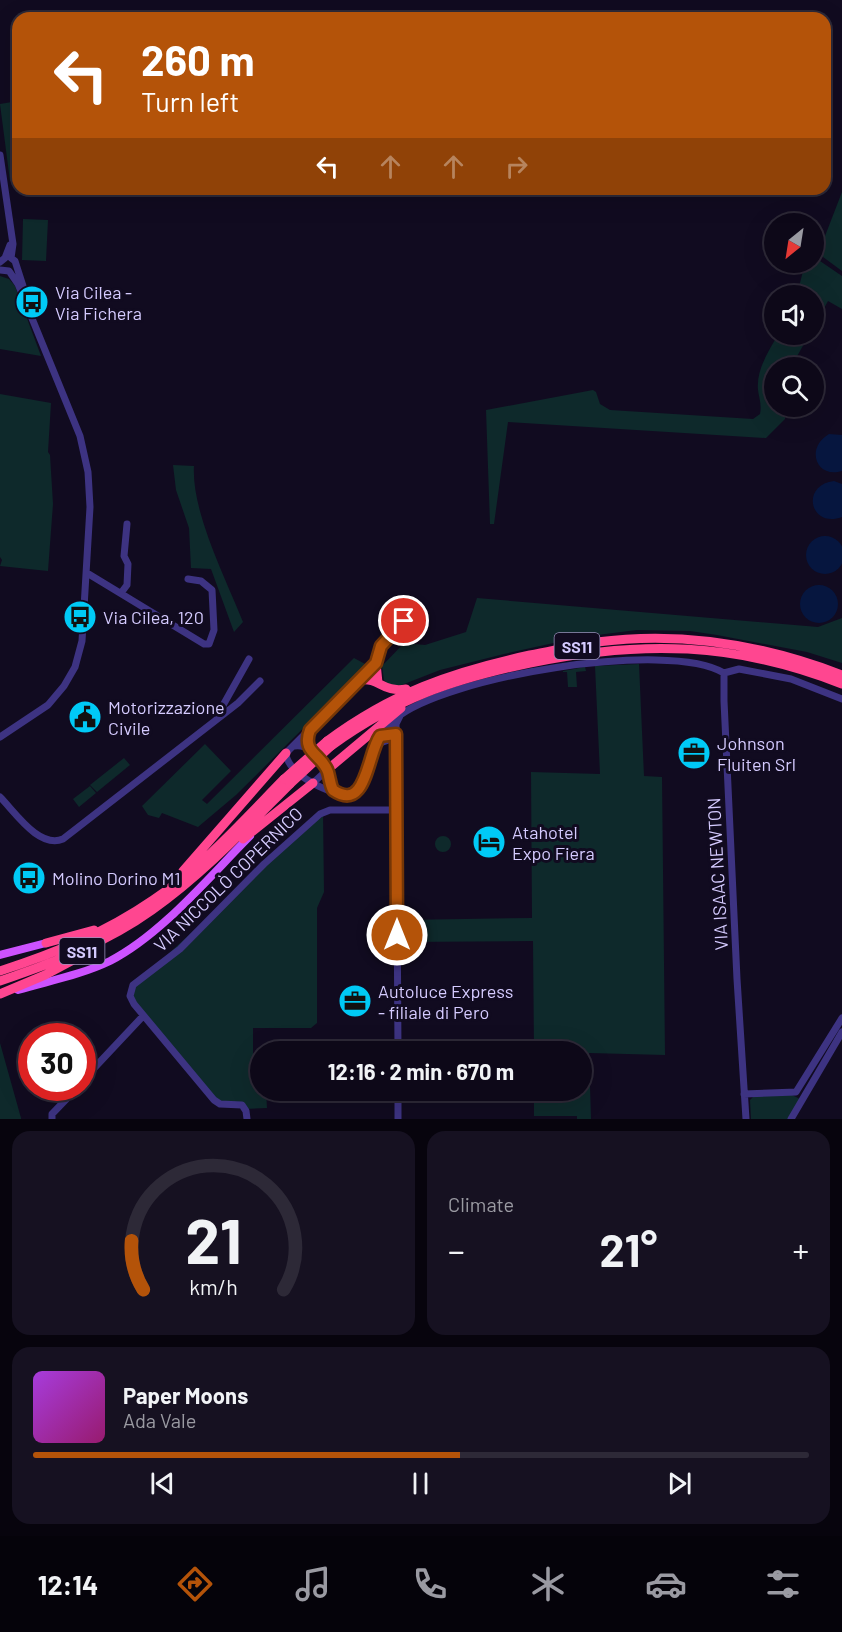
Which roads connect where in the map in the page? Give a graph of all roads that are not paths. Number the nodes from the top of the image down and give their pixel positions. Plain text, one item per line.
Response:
1 (0, 155) edge
2 (5, 260) edge
3 (7, 269) edge
4 (127, 524) dead end
5 (87, 573) junction
6 (188, 579) dead end
7 (122, 593) junction
8 (404, 621) dead end
9 (249, 659) dead end
10 (376, 663) junction
11 (724, 673) junction
12 (842, 675) edge
13 (360, 680) junction
14 (260, 681) dead end
15 (378, 683) junction
16 (842, 684) edge
17 (420, 686) junction
18 (441, 686) junction
19 (233, 689) junction
20 (244, 697) junction
21 (842, 699) edge
22 (401, 714) junction
23 (216, 718) junction
24 (310, 730) junction
25 (396, 735) junction
26 (0, 737) edge
27 (380, 739) junction
28 (329, 743) junction
29 (294, 746) junction
30 (309, 749) junction
31 (286, 753) junction
32 (397, 754) junction
33 (327, 770) junction
34 (287, 782) junction
35 (313, 783) junction
36 (333, 790) junction
37 (0, 796) edge
38 (397, 810) junction
39 (263, 823) junction
40 (171, 896) junction
41 (147, 904) junction
42 (157, 907) junction
43 (134, 912) junction
44 (46, 942) joint
45 (0, 955) edge
46 (0, 971) edge
47 (0, 981) edge
48 (0, 994) edge
49 (143, 1016) junction
50 (842, 1017) edge
51 (842, 1032) edge
52 (398, 1041) edge
53 (96, 1066) edge
54 (744, 1094) junction
55 (800, 1095) junction
56 (64, 1101) edge
57 (398, 1101) edge
58 (794, 1116) edge
59 (52, 1119) edge
60 (247, 1119) edge
61 (398, 1119) edge
62 (746, 1119) edge

1 - 2 street
2 - 3 street
2 - 3 street
3 - 5 street
4 - 7 street
5 - 7 street
5 - 26 street
6 - 7 street
8 - 10 street
9 - 19 street
10 - 13 street
10 - 15 highway
11 - 21 street
11 - 22 street
11 - 54 street, VIA ISAAC NEWTON
12 - 17 highway, SS11
13 - 15 highway
13 - 24 street
14 - 20 street
15 - 17 highway
16 - 18 highway, SS11
17 - 28 highway, SS11
18 - 28 highway, SS11
18 - 33 highway
19 - 20 street
19 - 23 street
20 - 23 street
22 - 25 street
22 - 27 street
23 - 37 street
24 - 29 street
24 - 30 street
25 - 27 street
25 - 32 street
27 - 32 street
27 - 36 street
28 - 34 highway, SS11, bridge
29 - 30 street
29 - 31 street
30 - 33 street
31 - 35 street
31 - 41 highway
32 - 38 street
33 - 35 street
33 - 36 street
34 - 40 highway, SS11
34 - 41 highway, SS11
35 - 36 street
35 - 39 highway
38 - 49 street, VIA NICCOLÒ COPERNICO
38 - 52 street
39 - 40 highway
39 - 48 main road
40 - 42 highway, SS11
41 - 43 highway, SS11
42 - 47 highway, SS11
42 - 48 highway
43 - 44 highway
43 - 46 highway, SS11
44 - 45 main road
49 - 53 street
49 - 60 street, VIA NICCOLÒ COPERNICO
50 - 55 street
51 - 55 street
54 - 55 street
54 - 62 street, VIA ISAAC NEWTON
55 - 58 street
56 - 59 street
57 - 61 street

